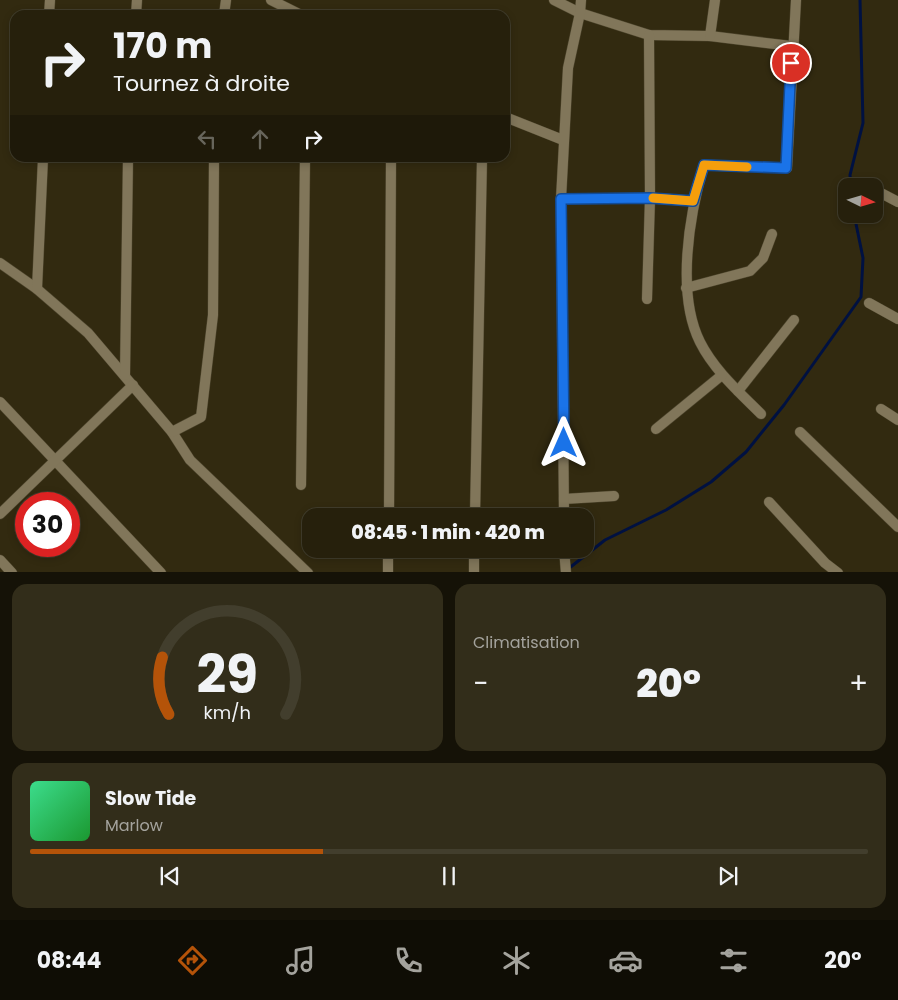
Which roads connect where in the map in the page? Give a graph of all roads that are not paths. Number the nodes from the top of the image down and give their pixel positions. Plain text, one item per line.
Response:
1 (271, 0) edge
2 (554, 0) edge
3 (580, 0) edge
4 (715, 0) edge
5 (796, 0) edge
6 (291, 10) edge
7 (580, 13) junction
8 (649, 35) junction
9 (710, 36) junction
10 (791, 46) junction
11 (510, 119) edge
12 (564, 140) junction
13 (43, 162) edge
14 (128, 162) edge
15 (214, 162) edge
16 (305, 162) edge
17 (390, 162) edge
18 (482, 162) edge
19 (883, 194) edge
20 (650, 198) junction
21 (561, 199) junction
22 (693, 201) junction
23 (898, 202) edge
24 (772, 234) dead end
25 (0, 263) edge
26 (686, 288) junction
27 (37, 289) junction
28 (647, 299) dead end
29 (869, 303) dead end
30 (898, 319) edge
31 (794, 320) dead end
32 (125, 375) junction
33 (722, 375) junction
34 (133, 386) junction
35 (738, 391) junction
36 (0, 402) edge
37 (881, 409) dead end
38 (762, 414) dead end
39 (898, 420) edge
40 (656, 429) dead end
41 (172, 432) junction
42 (800, 432) dead end
43 (55, 459) junction
44 (301, 485) dead end
45 (614, 496) dead end
46 (564, 499) junction
47 (769, 502) dead end
48 (389, 508) edge
49 (475, 508) edge
50 (564, 508) edge
51 (0, 514) edge
52 (898, 527) edge
53 (388, 558) edge
54 (474, 558) edge
55 (565, 558) edge
56 (0, 560) edge
57 (12, 572) edge
58 (161, 572) edge
59 (308, 572) edge
60 (388, 572) edge
61 (474, 572) edge
62 (566, 572) edge
63 (838, 572) edge

1 - 6 street
2 - 7 street
3 - 7 street
4 - 9 street
5 - 10 street
7 - 8 street
7 - 12 street
8 - 9 street
8 - 20 street
9 - 10 street
10 - 22 street
11 - 12 street
12 - 21 street
13 - 27 street
14 - 32 street
15 - 41 street
16 - 44 street
17 - 48 street
18 - 49 street
19 - 23 street
20 - 21 street
20 - 22 street
20 - 28 street
21 - 46 street
22 - 26 street
24 - 26 street
25 - 27 street
26 - 33 street
27 - 32 street
29 - 30 street
31 - 35 street
32 - 34 street
33 - 35 street
33 - 40 street
34 - 41 street
34 - 43 street
35 - 38 street
36 - 43 street
37 - 39 street
41 - 59 street
42 - 52 street
43 - 51 street
43 - 58 street
45 - 46 street
46 - 50 street
47 - 63 street
53 - 60 street
54 - 61 street
55 - 62 street
56 - 57 street

